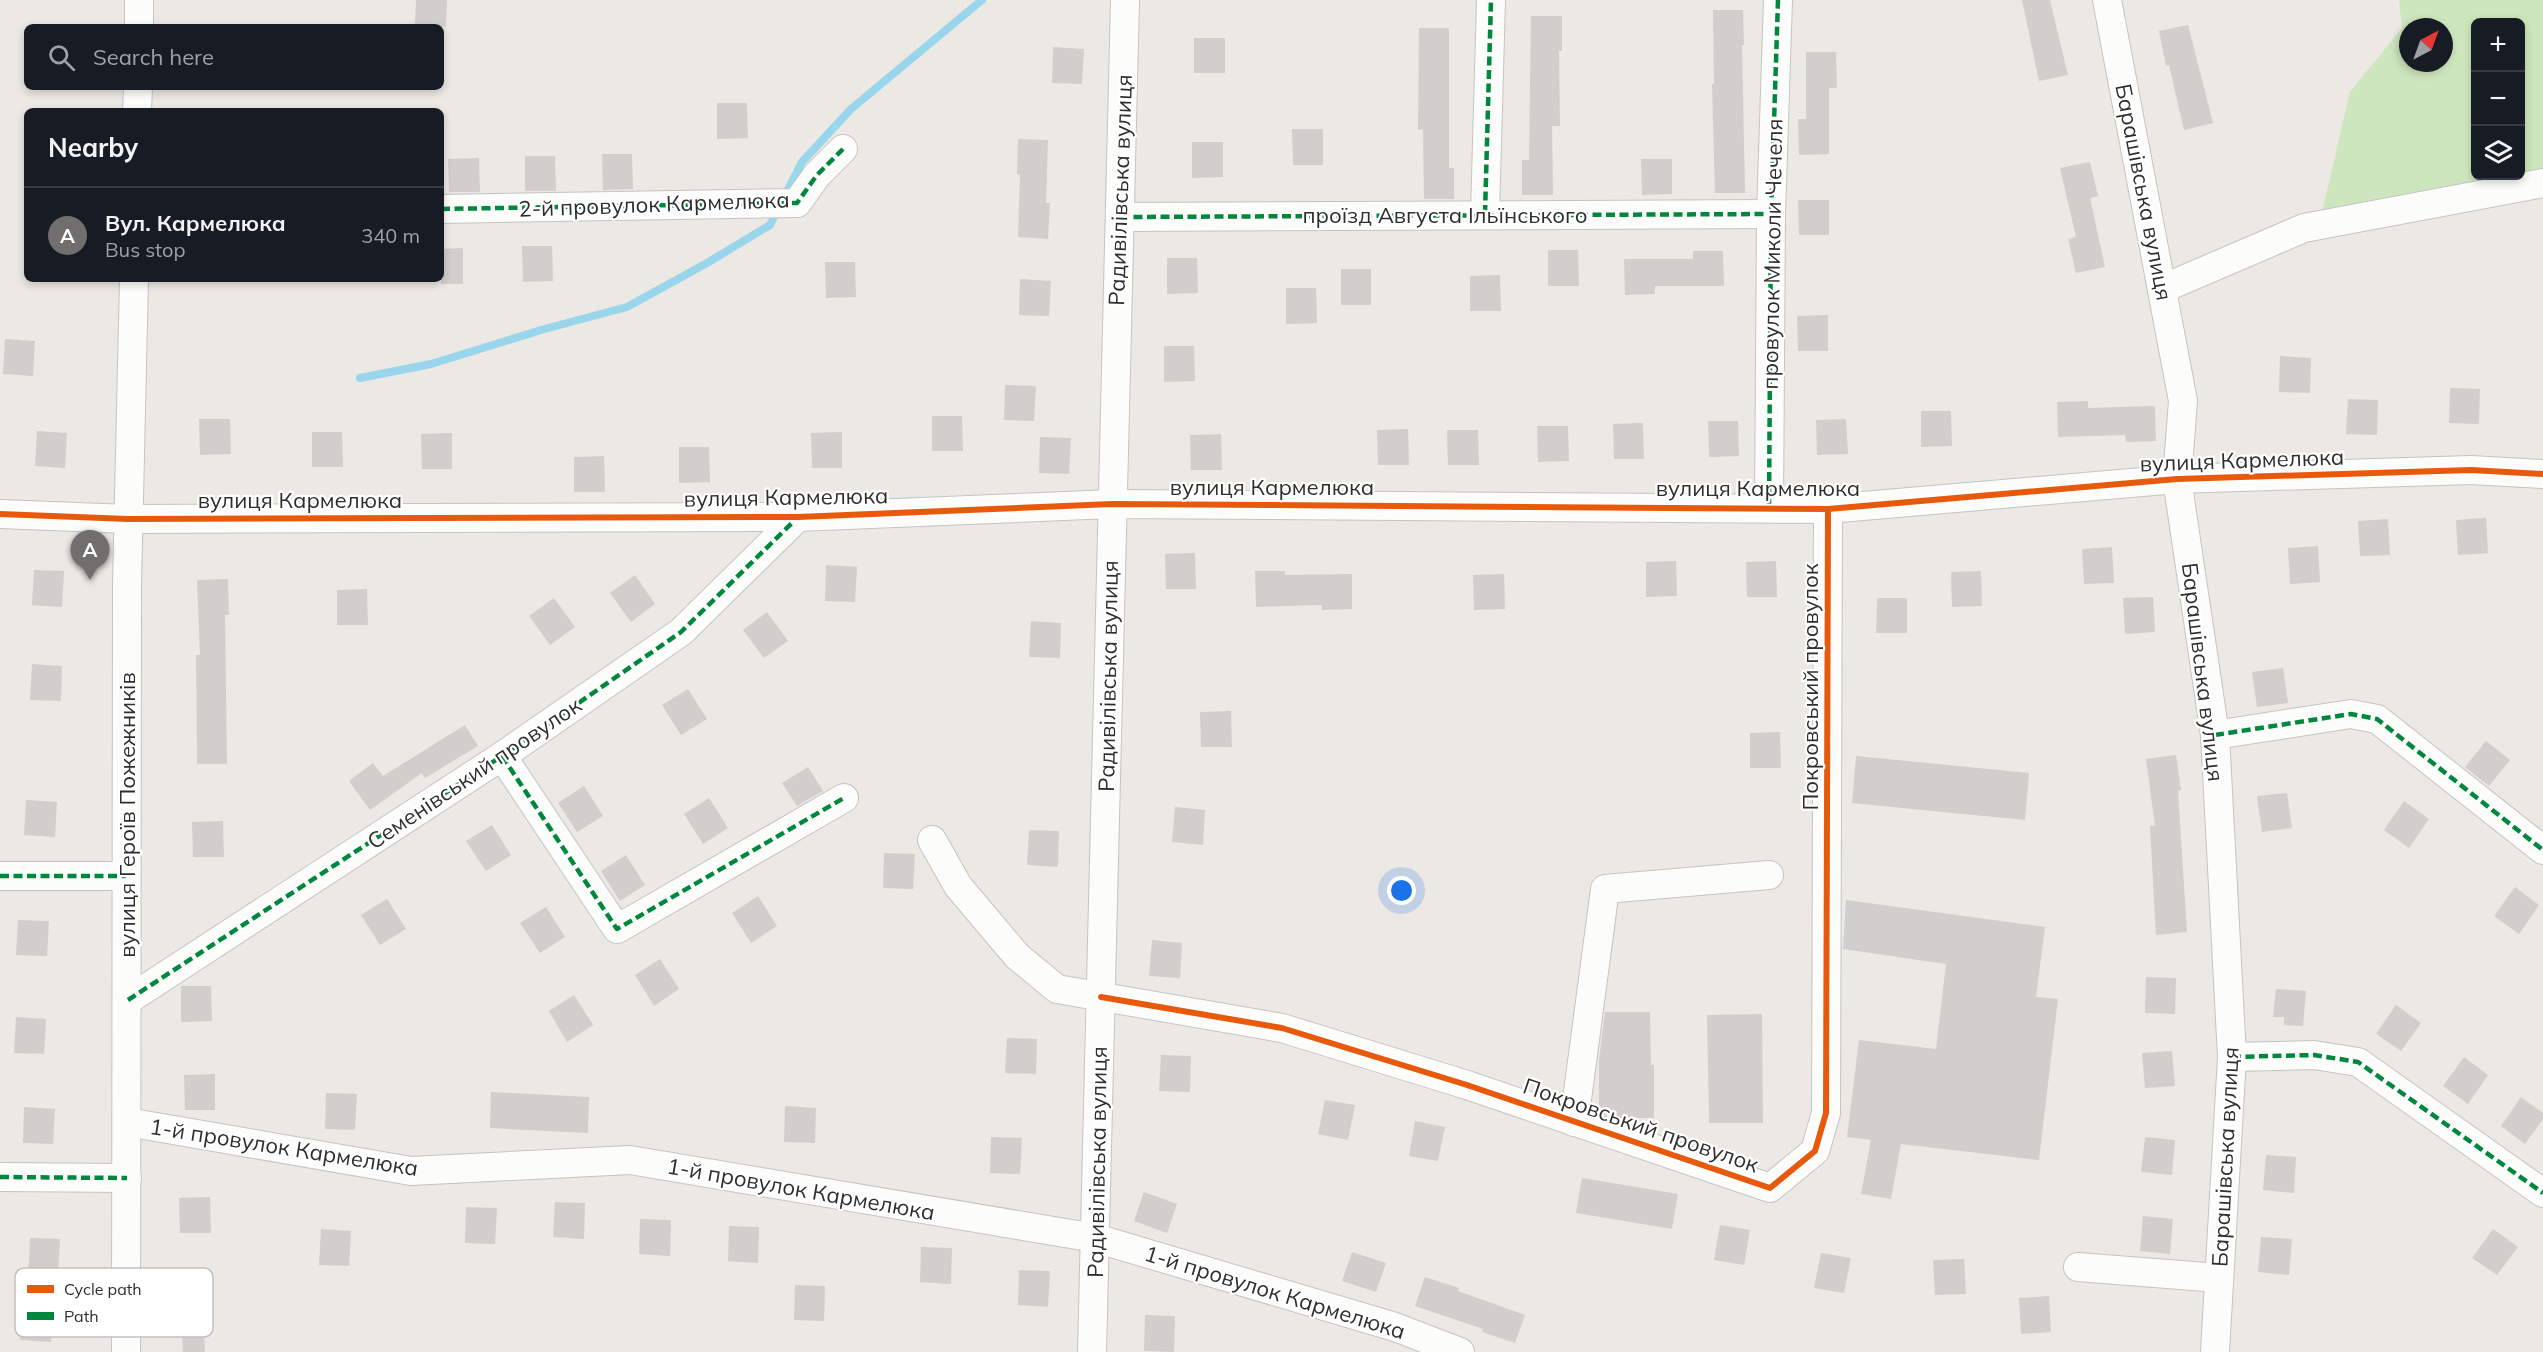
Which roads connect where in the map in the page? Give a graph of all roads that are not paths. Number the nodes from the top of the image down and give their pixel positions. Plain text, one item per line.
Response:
1 (139, 0) edge
2 (1125, 0) edge
3 (1491, 0) edge
4 (1778, 0) edge
5 (2107, 0) edge
6 (139, 24) edge
7 (138, 90) edge
8 (137, 108) edge
9 (843, 148) dead end
10 (2543, 183) edge
11 (444, 209) edge
12 (1485, 214) junction
13 (1771, 214) junction
14 (1120, 217) junction
15 (134, 282) edge
16 (2162, 288) junction
17 (2543, 474) edge
18 (2176, 479) junction
19 (1112, 504) junction
20 (1769, 508) junction
21 (1828, 509) junction
22 (0, 514) edge
23 (798, 517) junction
24 (128, 519) junction
25 (2216, 735) junction
26 (502, 756) junction
27 (844, 798) dead end
28 (932, 840) dead end
29 (2543, 849) edge
30 (1769, 875) dead end
31 (0, 876) edge
32 (126, 876) junction
33 (1101, 997) junction
34 (128, 1000) junction
35 (2232, 1057) junction
36 (127, 1122) junction
37 (1575, 1122) junction
38 (0, 1177) edge
39 (128, 1178) junction
40 (2543, 1193) edge
41 (1095, 1238) junction
42 (2078, 1267) dead end
43 (127, 1268) edge
44 (2219, 1278) junction
45 (126, 1337) edge
46 (1395, 1339) edge
47 (126, 1352) edge
48 (1092, 1352) edge
49 (1460, 1352) edge
50 (2215, 1352) edge

1 - 6 street
2 - 14 street, Радивілівська вулиця
3 - 12 street
4 - 13 street, провулок Миколи Чечеля
5 - 16 street, Барашівська вулиця
7 - 8 street
9 - 11 street, 2-й провулок Кармелюка
10 - 16 street
12 - 13 street, проїзд Августа Ільїнського
12 - 14 street, проїзд Августа Ільїнського
13 - 20 street, провулок Миколи Чечеля
14 - 19 street, Радивілівська вулиця
15 - 24 street, вулиця Героїв Пожежників
16 - 18 street, Барашівська вулиця
17 - 18 street, вулиця Кармелюка
18 - 21 street, вулиця Кармелюка
18 - 25 street, Барашівська вулиця
19 - 20 street, вулиця Кармелюка
19 - 23 street, вулиця Кармелюка
19 - 33 street, Радивілівська вулиця
20 - 21 street, вулиця Кармелюка
21 - 37 street, Покровський провулок
22 - 24 street, вулиця Кармелюка
23 - 24 street, вулиця Кармелюка
23 - 26 street, Семенівський провулок
24 - 32 street, вулиця Героїв Пожежників
25 - 29 street
25 - 35 street, Барашівська вулиця
26 - 27 street
26 - 34 street, Семенівський провулок
28 - 33 street, Покровський провулок
30 - 37 street
31 - 32 street
32 - 34 street, вулиця Героїв Пожежників
33 - 37 street, Покровський провулок
33 - 41 street, Радивілівська вулиця
34 - 36 street, вулиця Героїв Пожежників
35 - 40 street
35 - 44 street, Барашівська вулиця
36 - 39 street, вулиця Героїв Пожежників
36 - 41 street, 1-й провулок Кармелюка
38 - 39 street
39 - 43 street, вулиця Героїв Пожежників
41 - 46 street, 1-й провулок Кармелюка
41 - 48 street, Радивілівська вулиця
42 - 44 street
44 - 50 street, Барашівська вулиця
45 - 47 street, вулиця Героїв Пожежників
46 - 49 street, 1-й провулок Кармелюка

